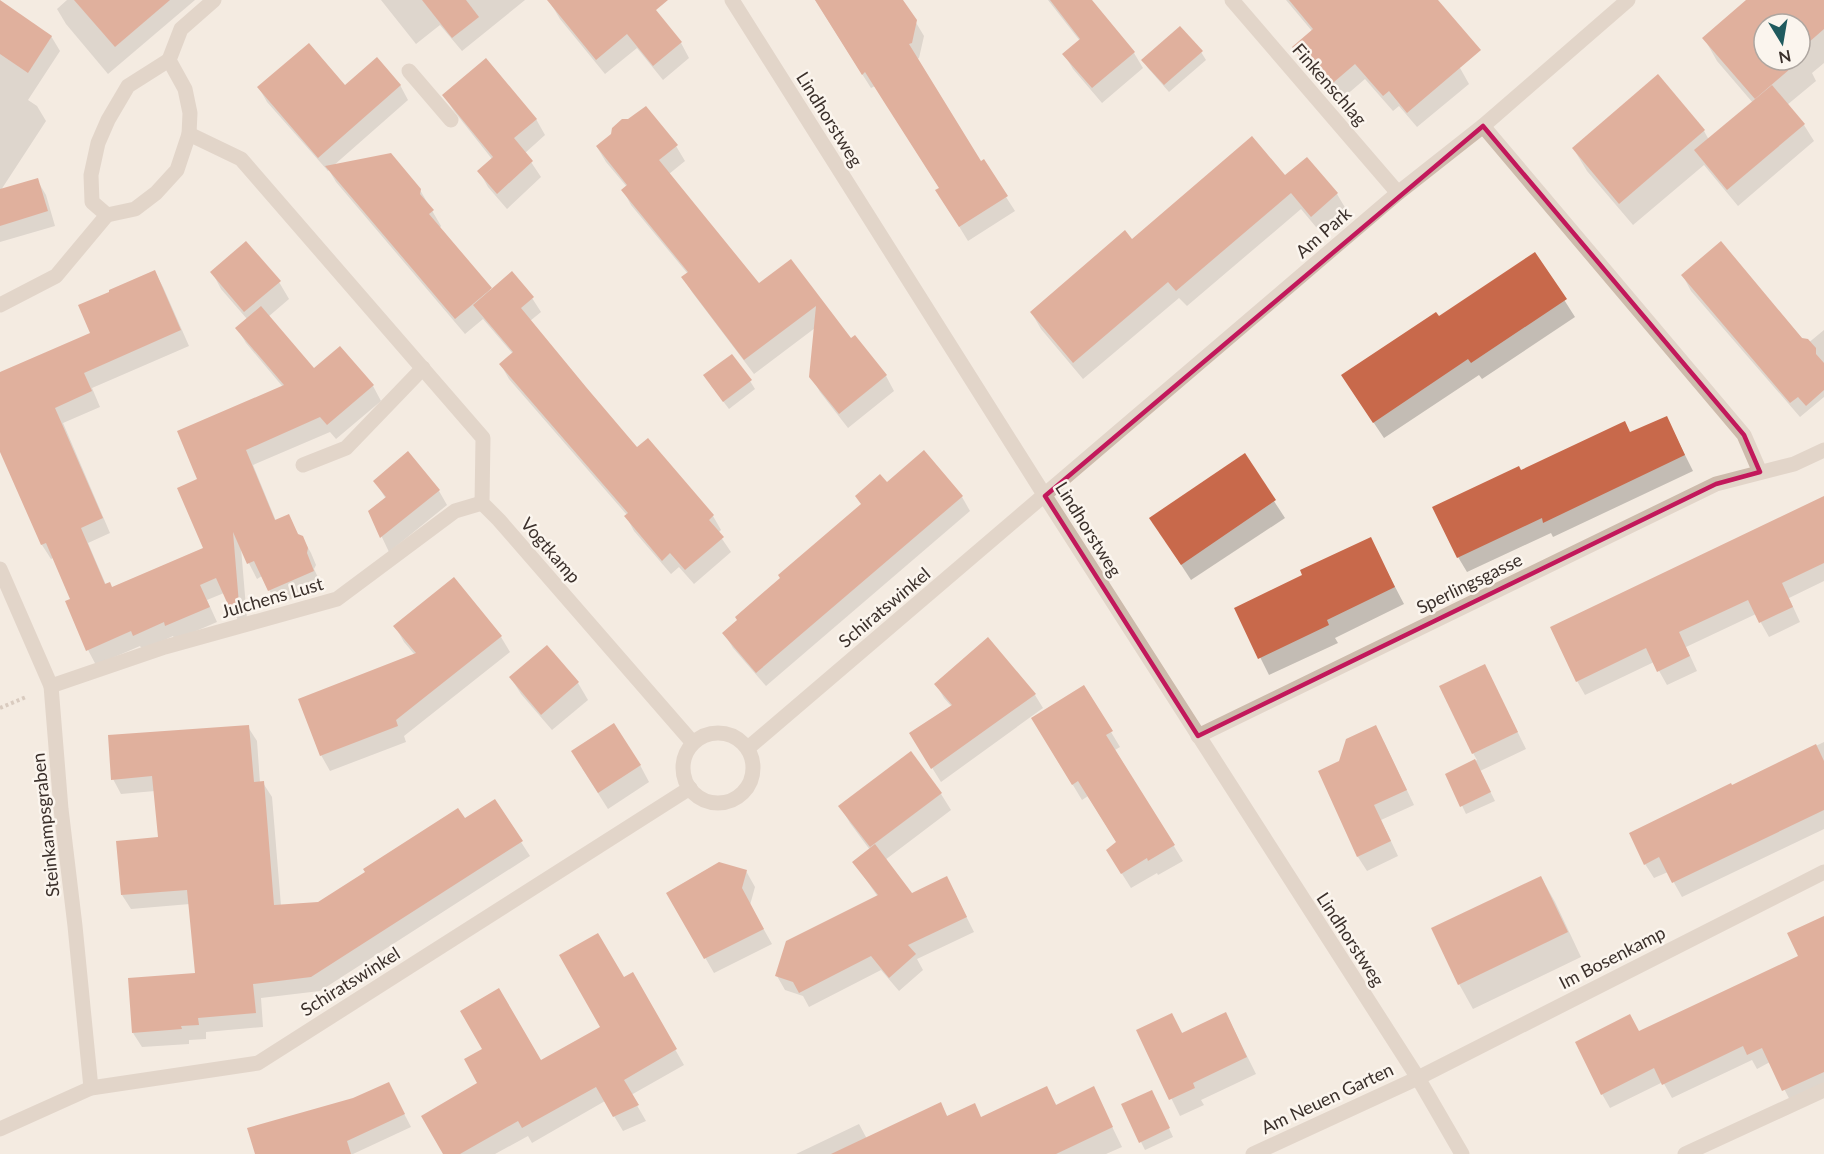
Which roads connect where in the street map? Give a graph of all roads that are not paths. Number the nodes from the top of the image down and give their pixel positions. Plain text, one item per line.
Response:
1 (214, 0) edge
2 (732, 0) edge
3 (1232, 0) edge
4 (1628, 0) edge
5 (169, 60) junction
6 (409, 71) dead end
7 (451, 120) dead end
8 (1483, 126) junction
9 (189, 134) junction
10 (1398, 193) junction
11 (107, 215) junction
12 (0, 306) edge
13 (423, 368) junction
14 (1824, 450) edge
15 (303, 465) dead end
16 (1760, 472) junction
17 (1045, 496) junction
18 (482, 502) junction
19 (0, 568) edge
20 (51, 686) junction
21 (1198, 736) junction
22 (693, 743) junction
23 (748, 748) junction
24 (690, 789) junction
25 (1824, 872) edge
26 (1418, 1078) junction
27 (91, 1088) junction
28 (1824, 1090) edge
29 (0, 1129) edge
30 (1253, 1154) edge
31 (1462, 1154) edge
32 (1685, 1154) edge

1 - 5 street
2 - 17 street, Lindhorstweg
3 - 10 street, Finkenschlag
4 - 8 street, Am Park
5 - 9 street
5 - 11 street
6 - 7 street
8 - 10 street, Am Park
8 - 16 street
9 - 11 street
9 - 13 street
10 - 17 street, Am Park
11 - 12 street
13 - 15 street
13 - 18 street
14 - 16 street, Sperlingsgasse
16 - 21 street, Sperlingsgasse
17 - 21 street, Lindhorstweg
17 - 23 street, Schiratswinkel
18 - 20 street, Julchens Lust
18 - 22 street, Vogtkamp
19 - 20 street, Steinkampsgraben
20 - 27 street, Steinkampsgraben
21 - 26 street, Lindhorstweg
22 - 23 street
22 - 24 street
23 - 24 street
24 - 27 street, Schiratswinkel
25 - 26 street, Im Bosenkamp
26 - 30 street, Am Neuen Garten
26 - 31 street, Lindhorstweg
27 - 29 street, Schiratswinkel
28 - 32 street

